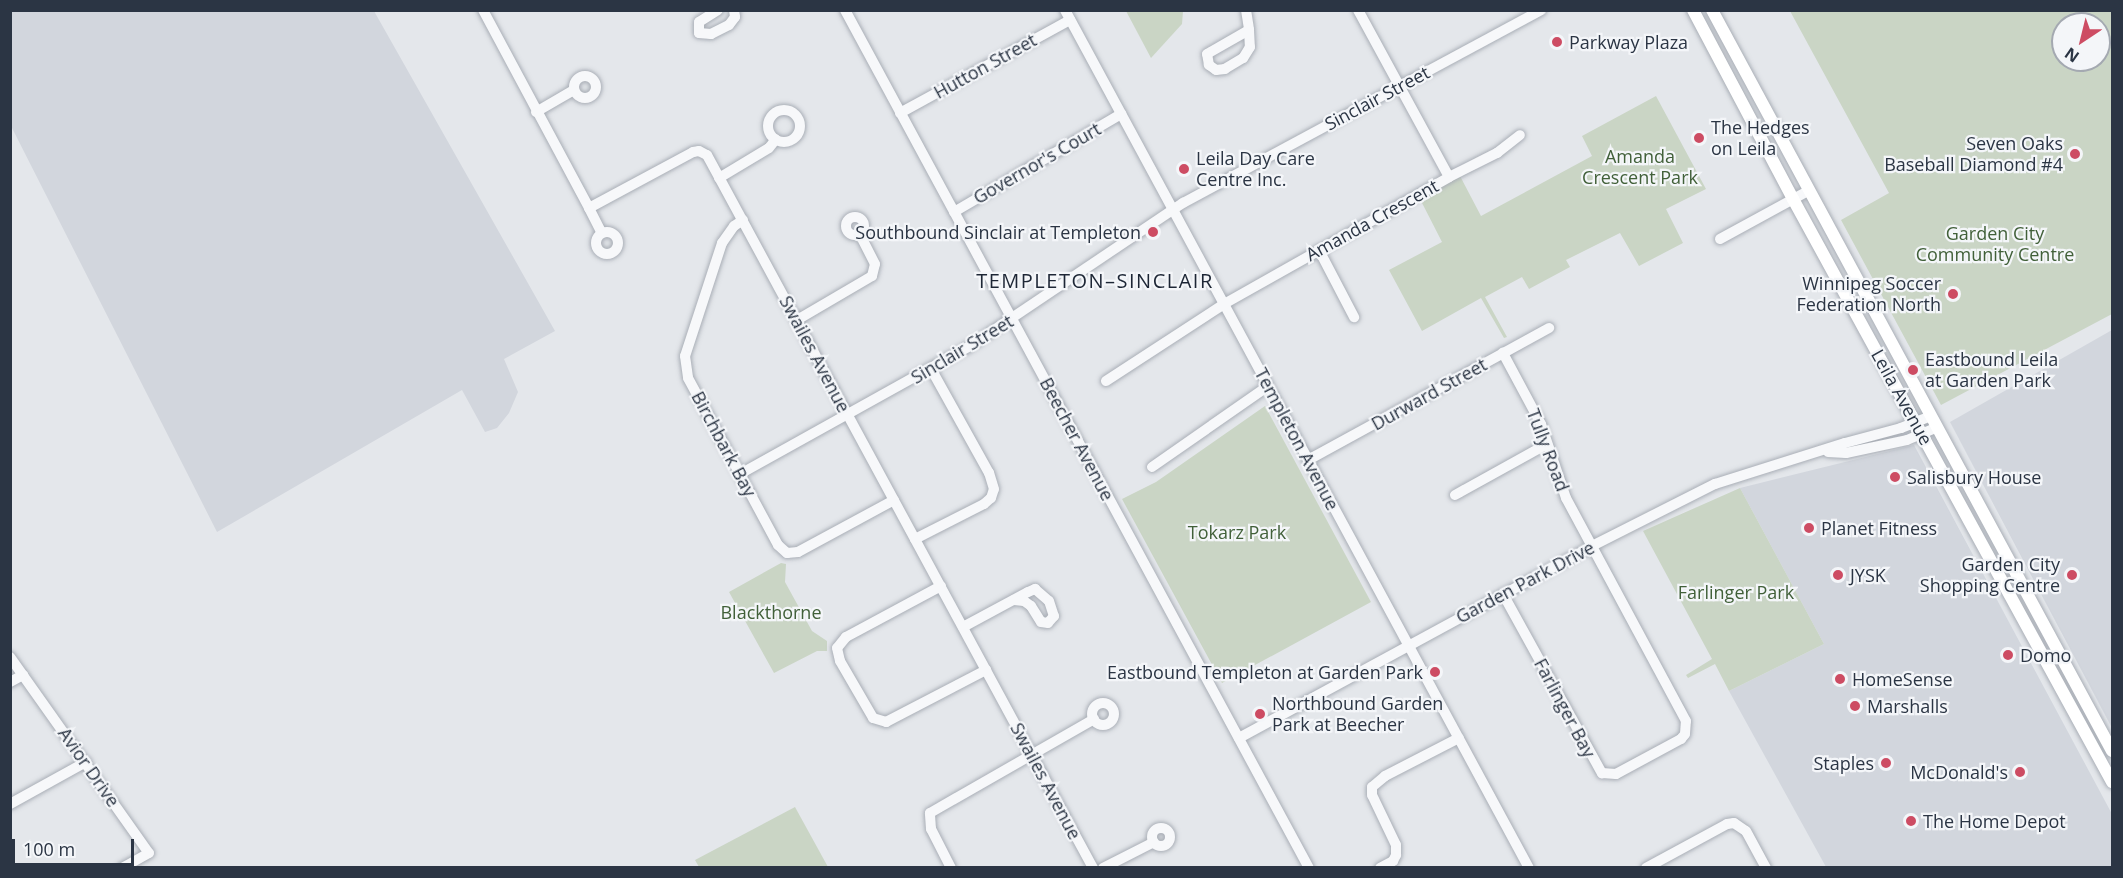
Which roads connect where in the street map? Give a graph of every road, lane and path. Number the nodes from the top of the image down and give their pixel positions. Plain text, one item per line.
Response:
1 (483, 10) edge
2 (718, 10) edge
3 (734, 10) edge
4 (844, 10) edge
5 (1246, 10) edge
6 (1358, 10) edge
7 (1540, 10) edge
8 (1693, 10) edge
9 (1712, 10) edge
10 (1067, 16) edge
11 (1249, 30) dead end
12 (1399, 87) junction
13 (574, 90) dead end
14 (536, 112) junction
15 (900, 113) junction
16 (1121, 114) junction
17 (1520, 135) dead end
18 (776, 139) dead end
19 (719, 177) junction
20 (1449, 177) junction
21 (1810, 190) junction
22 (1793, 199) junction
23 (589, 208) junction
24 (1173, 210) junction
25 (954, 212) junction
26 (743, 220) junction
27 (602, 233) dead end
28 (860, 234) dead end
29 (1720, 239) dead end
30 (1319, 250) junction
31 (1224, 304) junction
32 (1354, 317) dead end
33 (797, 320) junction
34 (1012, 320) junction
35 (1549, 328) dead end
36 (1503, 353) junction
37 (932, 369) junction
38 (1106, 381) dead end
39 (1268, 386) junction
40 (848, 414) junction
41 (1934, 421) junction
42 (1919, 428) junction
43 (1547, 444) junction
44 (1308, 460) junction
45 (1152, 467) dead end
46 (740, 474) junction
47 (1455, 495) dead end
48 (894, 500) junction
49 (915, 539) junction
50 (1592, 546) junction
51 (941, 586) junction
52 (1503, 594) junction
53 (1014, 600) dead end
54 (963, 627) junction
55 (1409, 645) junction
56 (10, 657) edge
57 (986, 670) junction
58 (23, 675) junction
59 (10, 682) edge
60 (1094, 720) dead end
61 (1239, 738) junction
62 (1459, 738) junction
63 (2112, 751) edge
64 (1032, 754) junction
65 (86, 762) junction
66 (2112, 782) edge
67 (10, 804) edge
68 (1154, 842) dead end
69 (1652, 866) edge
70 (122, 867) edge
71 (951, 867) edge
72 (1093, 867) edge
73 (1103, 867) edge
74 (1310, 867) edge
75 (1380, 867) edge
76 (1529, 867) edge
77 (1766, 867) edge

1 - 14 street
2 - 3 street
4 - 15 street, Beecher Avenue
5 - 11 street
6 - 12 street
7 - 12 street, Sinclair Street
8 - 22 main road, Leila Avenue
9 - 21 main road, Leila Avenue
10 - 15 street, Hutton Street
10 - 16 street, Templeton Avenue
12 - 20 street
12 - 24 street, Sinclair Street
13 - 14 street
14 - 23 street
15 - 25 street, Beecher Avenue
16 - 24 street, Templeton Avenue
16 - 25 street, Governor's Court
17 - 20 street, Amanda Crescent
18 - 19 street
19 - 23 street, Swailes Avenue
19 - 26 street, Swailes Avenue
20 - 30 street, Amanda Crescent
21 - 22 street
21 - 41 main road, Leila Avenue
22 - 29 street
22 - 42 main road, Leila Avenue
23 - 27 street
24 - 31 street, Templeton Avenue
24 - 34 street, Sinclair Street
25 - 34 street, Beecher Avenue
26 - 33 street, Swailes Avenue
26 - 46 street, Birchbark Bay
28 - 33 street
30 - 31 street, Amanda Crescent
30 - 32 street
31 - 38 street, Amanda Crescent
31 - 39 street, Templeton Avenue
33 - 40 street, Swailes Avenue
34 - 37 street, Sinclair Street
34 - 61 street, Beecher Avenue
35 - 36 street, Durward Street
36 - 43 street, Tully Road
36 - 44 street, Durward Street
37 - 40 street, Sinclair Street
37 - 49 street
39 - 44 street, Templeton Avenue
39 - 45 street
40 - 46 street, Sinclair Street
40 - 48 street, Swailes Avenue
41 - 42 street, Garden Park Drive
41 - 63 main road, Leila Avenue
42 - 50 street, Garden Park Drive
42 - 66 main road, Leila Avenue
43 - 47 street
43 - 50 street, Tully Road
44 - 55 street, Templeton Avenue
46 - 48 street, Birchbark Bay
48 - 49 street, Swailes Avenue
49 - 51 street, Swailes Avenue
50 - 52 street, Garden Park Drive
50 - 52 street, Farlinger Bay
51 - 54 street, Swailes Avenue
51 - 57 street
52 - 55 street, Garden Park Drive
53 - 54 street
54 - 57 street, Swailes Avenue
55 - 61 street, Garden Park Drive
55 - 62 street, Templeton Avenue
56 - 58 street, Avior Drive
57 - 64 street, Swailes Avenue
58 - 59 street
58 - 65 street, Avior Drive
60 - 64 street
61 - 74 street, Beecher Avenue
62 - 75 street
62 - 76 street, Templeton Avenue
64 - 71 street
64 - 72 street, Swailes Avenue
65 - 67 street
65 - 70 street, Avior Drive
68 - 73 street
69 - 77 street

